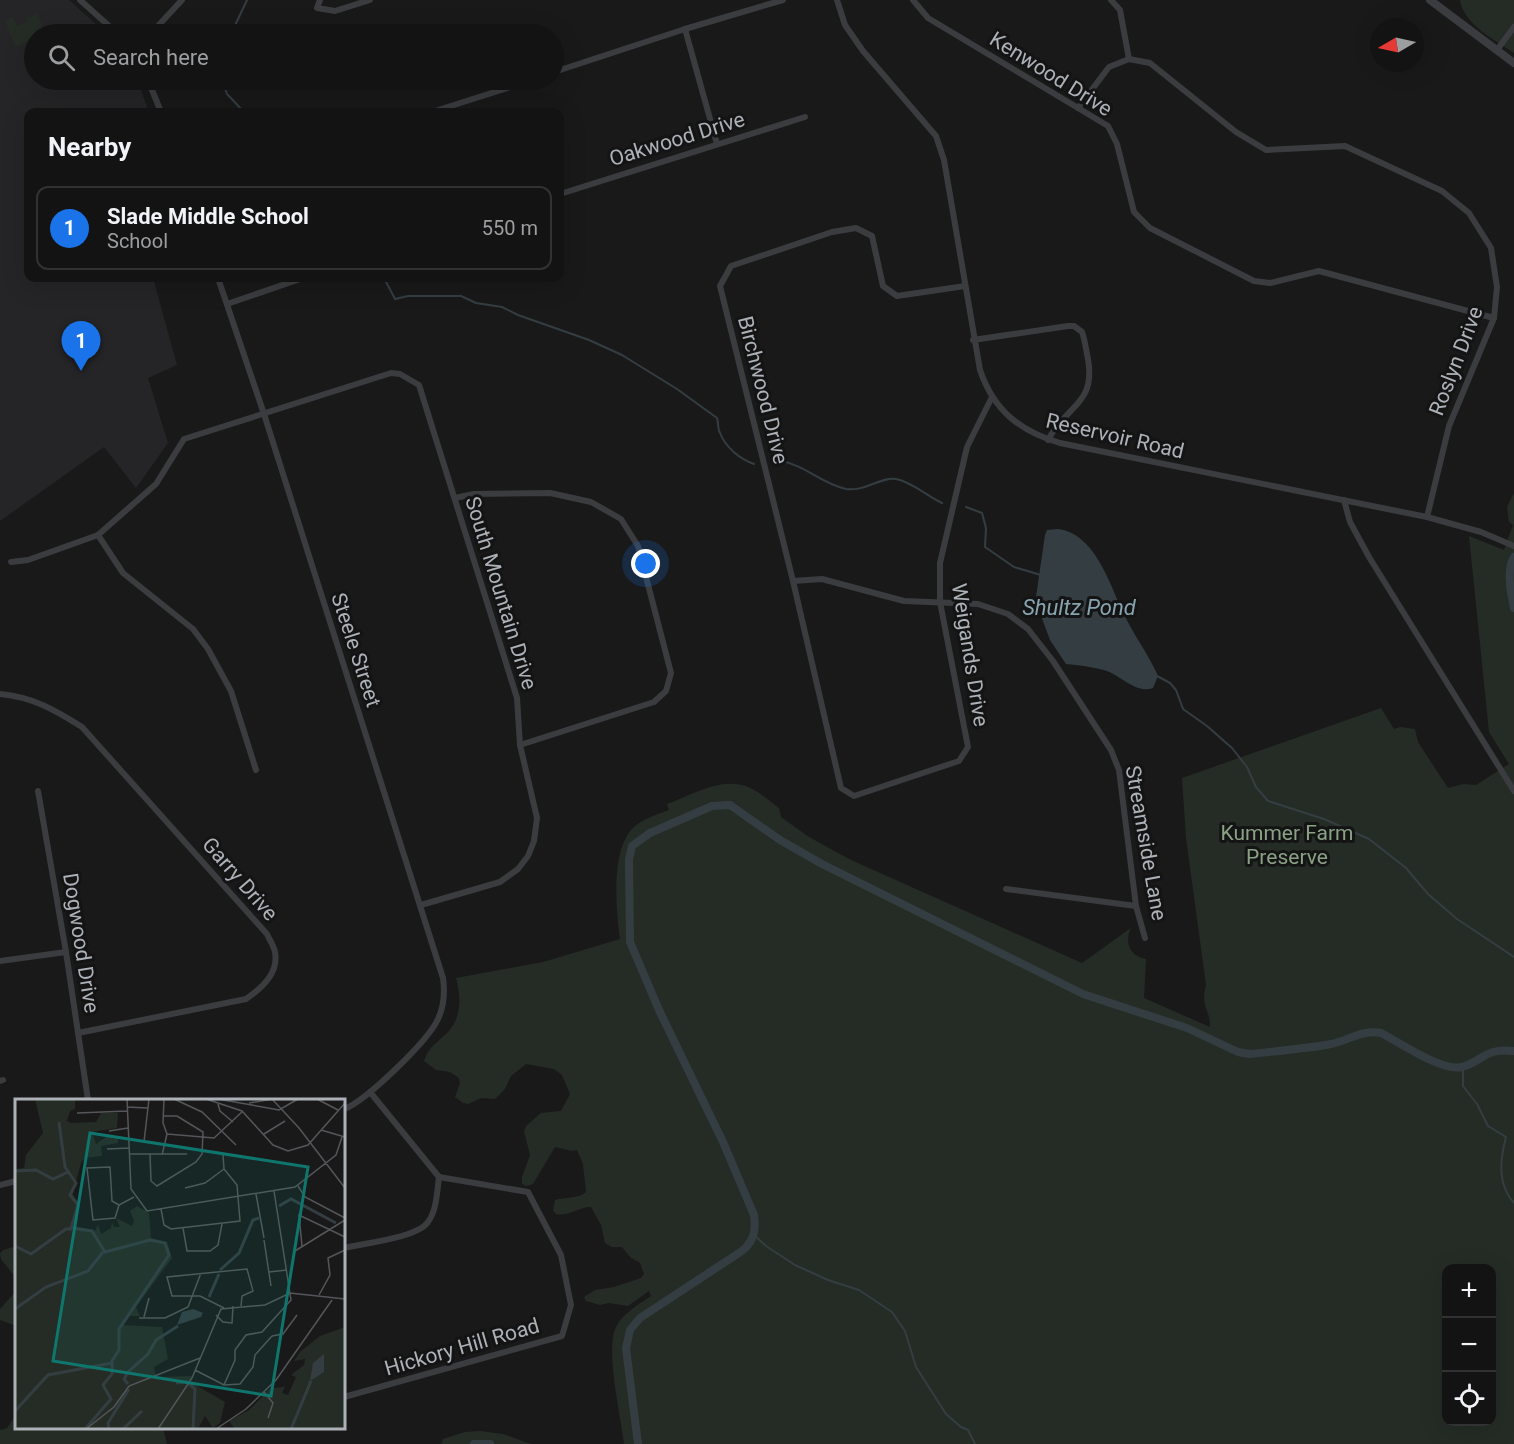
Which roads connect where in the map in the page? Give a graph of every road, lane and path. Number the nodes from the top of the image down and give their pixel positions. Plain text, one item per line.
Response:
1 (80, 0) edge
2 (182, 0) edge
3 (320, 0) edge
4 (370, 0) edge
5 (783, 0) edge
6 (837, 0) edge
7 (912, 0) edge
8 (1111, 0) edge
9 (1430, 0) edge
10 (107, 24) edge
11 (160, 24) edge
12 (1514, 27) edge
13 (685, 29) junction
14 (1497, 50) junction
15 (1129, 59) junction
16 (1514, 63) edge
17 (564, 69) edge
18 (152, 90) edge
19 (501, 90) edge
20 (158, 108) edge
21 (444, 108) edge
22 (1078, 108) junction
23 (805, 117) dead end
24 (717, 144) junction
25 (564, 193) edge
26 (219, 282) edge
27 (291, 282) edge
28 (965, 286) junction
29 (227, 304) junction
30 (1494, 318) junction
31 (973, 340) junction
32 (992, 397) junction
33 (264, 414) junction
34 (1048, 440) junction
35 (455, 498) junction
36 (1344, 500) junction
37 (1427, 517) junction
38 (98, 535) junction
39 (1514, 546) edge
40 (11, 562) dead end
41 (793, 581) junction
42 (940, 602) junction
43 (0, 694) edge
44 (520, 745) junction
45 (968, 747) joint
46 (256, 770) dead end
47 (1514, 791) edge
48 (38, 792) dead end
49 (1006, 890) dead end
50 (421, 905) junction
51 (1136, 906) junction
52 (1145, 938) dead end
53 (66, 952) junction
54 (0, 961) edge
55 (78, 1033) junction
56 (370, 1092) junction
57 (88, 1099) edge
58 (345, 1108) edge
59 (439, 1177) junction
60 (15, 1181) edge
61 (0, 1185) edge
62 (345, 1248) edge
63 (345, 1397) edge

1 - 10 street
2 - 11 street
3 - 4 street
5 - 13 street
6 - 28 street, Reservoir Road
7 - 22 street, Kenwood Drive
8 - 15 street
9 - 14 street
12 - 14 street
13 - 17 street
13 - 24 street
14 - 16 street
15 - 22 street
15 - 30 street, Roslyn Drive
18 - 20 street
19 - 21 street
22 - 30 street, Kenwood Drive
23 - 24 street, Oakwood Drive
24 - 25 street, Oakwood Drive
26 - 29 street, Steele Street
27 - 29 street
28 - 31 street, Reservoir Road
28 - 41 street, Birchwood Drive
29 - 33 street, Steele Street
30 - 37 street, Roslyn Drive
31 - 32 street, Reservoir Road
31 - 34 street
32 - 34 street, Reservoir Road
32 - 42 street, Weigands Drive
33 - 35 street, South Mountain Drive
33 - 38 street, South Mountain Drive
33 - 50 street, Steele Street
34 - 36 street, Reservoir Road
35 - 44 street, South Mountain Drive
35 - 44 street
36 - 37 street, Reservoir Road
36 - 47 street
37 - 39 street, Reservoir Road
38 - 40 street
38 - 46 street
41 - 42 street, Streamside Lane
41 - 45 street, Birchwood Drive
42 - 45 street, Weigands Drive
42 - 51 street, Streamside Lane
43 - 55 street, Garry Drive
44 - 50 street, South Mountain Drive
48 - 53 street, Dogwood Drive
49 - 51 street
50 - 56 street, Steele Street
51 - 52 street, Streamside Lane
53 - 54 street
53 - 55 street, Dogwood Drive
55 - 57 street, Dogwood Drive
56 - 58 street
56 - 59 street
59 - 62 street
59 - 63 street, Hickory Hill Road
60 - 61 street

